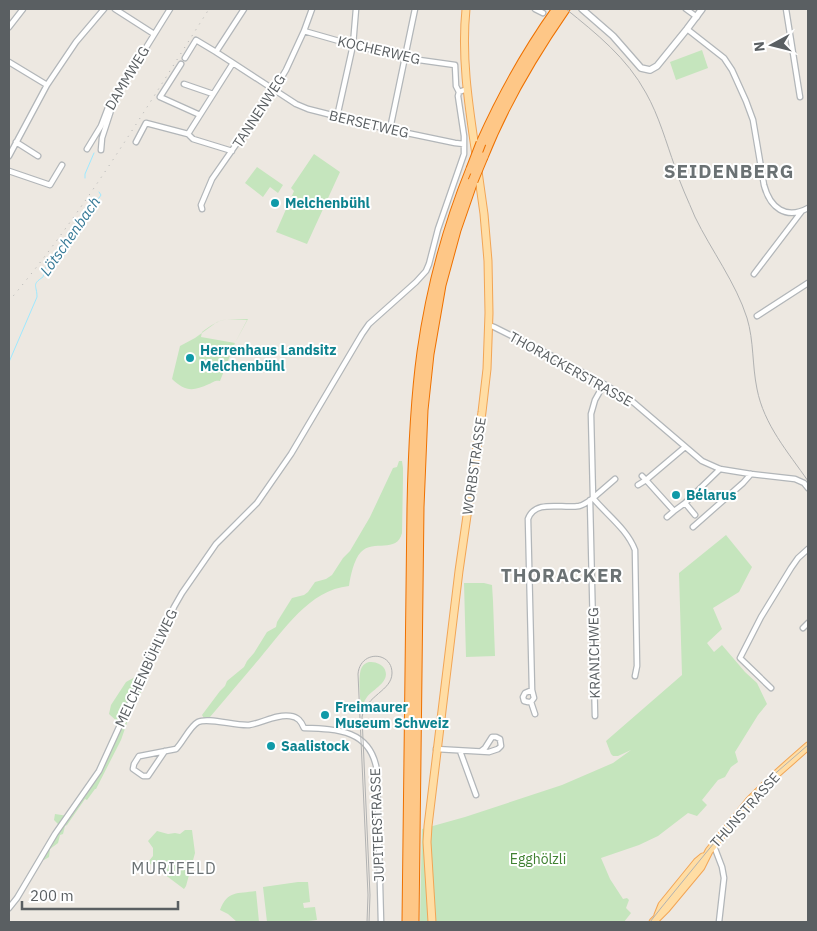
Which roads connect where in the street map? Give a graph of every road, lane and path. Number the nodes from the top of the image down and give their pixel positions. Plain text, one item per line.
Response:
1 (23, 9) edge
2 (104, 9) edge
3 (116, 9) edge
4 (170, 9) edge
5 (244, 9) edge
6 (312, 9) edge
7 (356, 9) edge
8 (415, 9) edge
9 (466, 9) edge
10 (535, 9) edge
11 (557, 9) edge
12 (565, 9) edge
13 (582, 9) edge
14 (686, 9) edge
15 (702, 9) edge
16 (786, 9) edge
17 (543, 13) dead end
18 (697, 17) junction
19 (9, 27) edge
20 (688, 29) junction
21 (304, 32) junction
22 (154, 34) junction
23 (353, 45) junction
24 (536, 47) junction
25 (216, 52) junction
26 (185, 58) dead end
27 (405, 58) junction
28 (9, 62) edge
29 (233, 63) junction
30 (181, 64) dead end
31 (184, 84) dead end
32 (47, 85) junction
33 (468, 89) junction
34 (274, 90) junction
35 (459, 92) junction
36 (213, 94) junction
37 (116, 96) junction
38 (800, 97) dead end
39 (200, 115) junction
40 (338, 117) junction
41 (390, 129) junction
42 (188, 134) junction
43 (16, 142) junction
44 (136, 142) dead end
45 (464, 144) junction
46 (86, 149) dead end
47 (101, 150) dead end
48 (232, 151) junction
49 (9, 156) edge
50 (38, 156) dead end
51 (62, 165) dead end
52 (9, 171) edge
53 (202, 209) dead end
54 (806, 209) edge
55 (754, 274) dead end
56 (808, 284) edge
57 (757, 316) dead end
58 (489, 325) junction
59 (604, 384) junction
60 (685, 447) junction
61 (720, 469) junction
62 (751, 474) junction
63 (644, 478) junction
64 (615, 479) dead end
65 (638, 485) dead end
66 (808, 488) edge
67 (592, 499) junction
68 (685, 503) junction
69 (674, 512) junction
70 (695, 515) dead end
71 (667, 517) dead end
72 (693, 527) dead end
73 (808, 549) edge
74 (808, 623) edge
75 (804, 628) dead end
76 (635, 676) dead end
77 (771, 688) dead end
78 (532, 690) junction
79 (531, 702) junction
80 (535, 714) dead end
81 (595, 716) dead end
82 (808, 746) edge
83 (436, 749) junction
84 (165, 751) junction
85 (460, 751) junction
86 (481, 751) junction
87 (476, 795) dead end
88 (714, 846) junction
89 (9, 908) edge
90 (655, 920) edge
91 (381, 922) edge
92 (407, 922) edge
93 (414, 922) edge
94 (432, 922) edge
95 (719, 922) edge

1 - 19 street
2 - 32 street
3 - 22 street
4 - 22 street, DAMMWEG
5 - 25 street
6 - 21 street, TANNENWEG
7 - 23 street
8 - 27 street
9 - 33 main road, WORBSTRASSE
10 - 17 street
11 - 24 highway
12 - 24 highway
13 - 20 street
14 - 18 street
15 - 18 street
16 - 38 street
18 - 20 street
20 - 54 street
21 - 23 street, KOCHERWEG
21 - 34 street, TANNENWEG
22 - 37 street, DAMMWEG
23 - 27 street, KOCHERWEG
23 - 40 street
24 - 92 highway, bridge
24 - 93 highway, bridge
25 - 26 street, BERSETWEG
25 - 29 street, BERSETWEG
27 - 35 street, KOCHERWEG
27 - 41 street
28 - 32 street
29 - 34 street, BERSETWEG
29 - 36 street
30 - 39 street
31 - 36 street
32 - 43 street
33 - 35 street
33 - 58 main road, WORBSTRASSE
34 - 40 street, BERSETWEG
34 - 48 street, TANNENWEG
35 - 45 street
36 - 39 street
37 - 46 street, DAMMWEG
37 - 47 street
39 - 42 street
40 - 41 street, BERSETWEG
41 - 45 street, BERSETWEG
42 - 44 street
42 - 48 street
43 - 49 street
43 - 50 street
45 - 89 street, MELCHENBÜHLWEG
48 - 53 street, TANNENWEG
51 - 52 street
54 - 55 street
56 - 57 street
58 - 59 street, THORACKERSTRASSE
58 - 83 main road, WORBSTRASSE
59 - 60 street, THORACKERSTRASSE
59 - 67 street, KRANICHWEG
60 - 61 street, THORACKERSTRASSE
60 - 63 street
61 - 62 street, THORACKERSTRASSE
61 - 68 street
62 - 66 street, THORACKERSTRASSE
62 - 72 street
63 - 65 street
63 - 69 street
64 - 67 street
67 - 76 street
67 - 78 street
67 - 81 street, KRANICHWEG
68 - 69 street
68 - 70 street
69 - 71 street
73 - 77 street
74 - 75 street
78 - 79 street
78 - 79 street
79 - 80 street
82 - 88 main road, THUNSTRASSE
83 - 85 street
83 - 94 main road, WORBSTRASSE
84 - 84 street, JUPITERSTRASSE
84 - 91 street, JUPITERSTRASSE
85 - 86 street
85 - 87 street
86 - 86 street
88 - 90 main road, THUNSTRASSE
88 - 95 street

